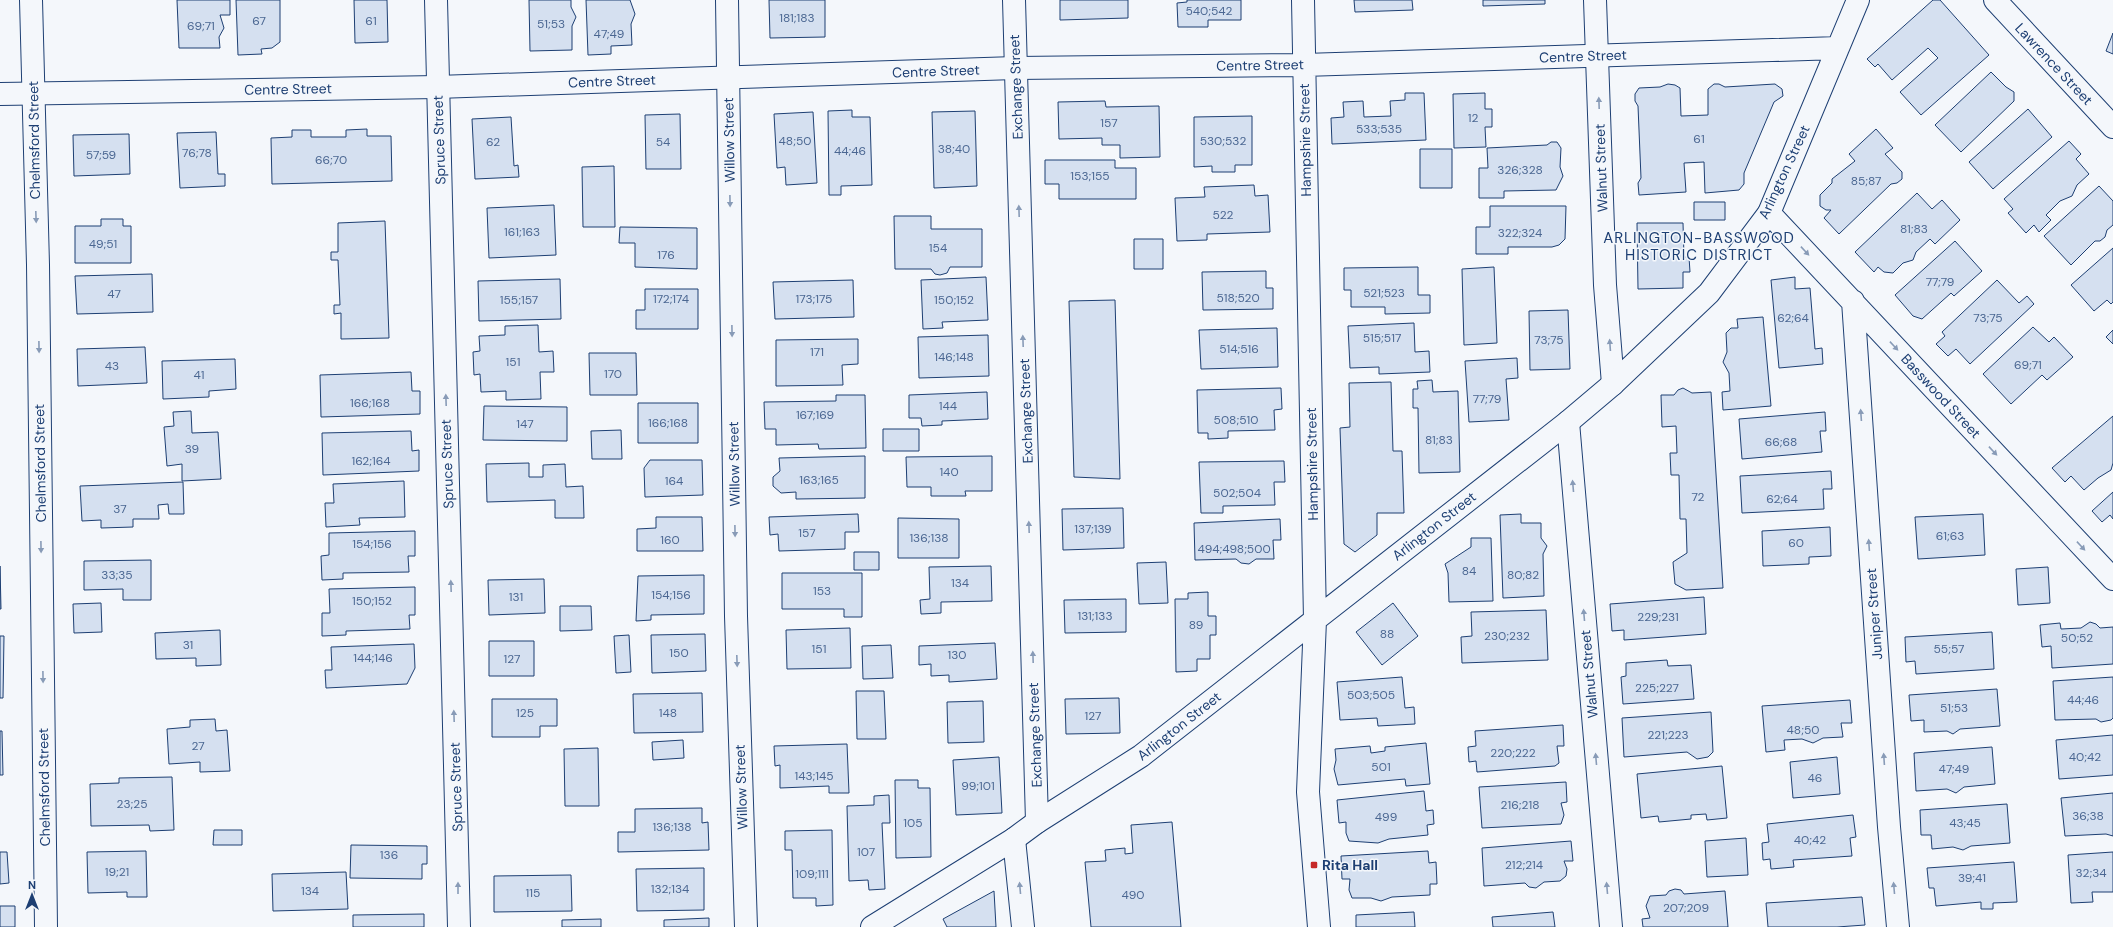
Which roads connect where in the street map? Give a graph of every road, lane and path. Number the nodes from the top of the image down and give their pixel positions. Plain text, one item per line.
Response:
1 (31, 0) edge
2 (436, 0) edge
3 (727, 0) edge
4 (1014, 0) edge
5 (1303, 0) edge
6 (1596, 0) edge
7 (1858, 0) edge
8 (1995, 0) edge
9 (1838, 48) junction
10 (1597, 56) junction
11 (1304, 65) junction
12 (1015, 68) junction
13 (729, 78) junction
14 (437, 87) junction
15 (0, 94) edge
16 (33, 94) junction
17 (2113, 127) edge
18 (1769, 212) junction
19 (1853, 301) junction
20 (1613, 384) junction
21 (1568, 422) junction
22 (2113, 579) edge
23 (1315, 620) junction
24 (1038, 822) junction
25 (1014, 839) junction
26 (46, 927) edge
27 (459, 927) edge
28 (746, 927) edge
29 (872, 927) edge
30 (1023, 927) edge
31 (1319, 927) edge
32 (1611, 927) edge
33 (1898, 927) edge

1 - 16 street, Chelmsford Street
2 - 14 street, Spruce Street
3 - 13 street, Willow Street
4 - 12 street, Exchange Street
5 - 11 street, Hampshire Street
6 - 10 street, Walnut Street
7 - 9 street, Arlington Street
8 - 17 street, Lawrence Street
9 - 10 street, Centre Street
9 - 18 street, Arlington Street
10 - 11 street, Centre Street
20 -> 10 street, Walnut Street
11 - 12 street, Centre Street
11 - 23 street, Hampshire Street
12 - 13 street, Centre Street
24 -> 12 street, Exchange Street
13 - 14 street, Centre Street
13 -> 28 street, Willow Street
14 - 16 street, Centre Street
27 -> 14 street, Spruce Street
15 - 16 street, Centre Street
16 -> 26 street, Chelmsford Street
18 -> 19 street, Basswood Street
18 - 20 street, Arlington Street
19 -> 22 street, Basswood Street
33 -> 19 street, Juniper Street
20 - 21 street, Arlington Street
21 - 23 street, Arlington Street
32 -> 21 street, Walnut Street
23 - 24 street, Arlington Street
23 - 31 street, Hampshire Street
24 - 25 street, Arlington Street
25 - 29 street, Arlington Street
30 -> 25 street

